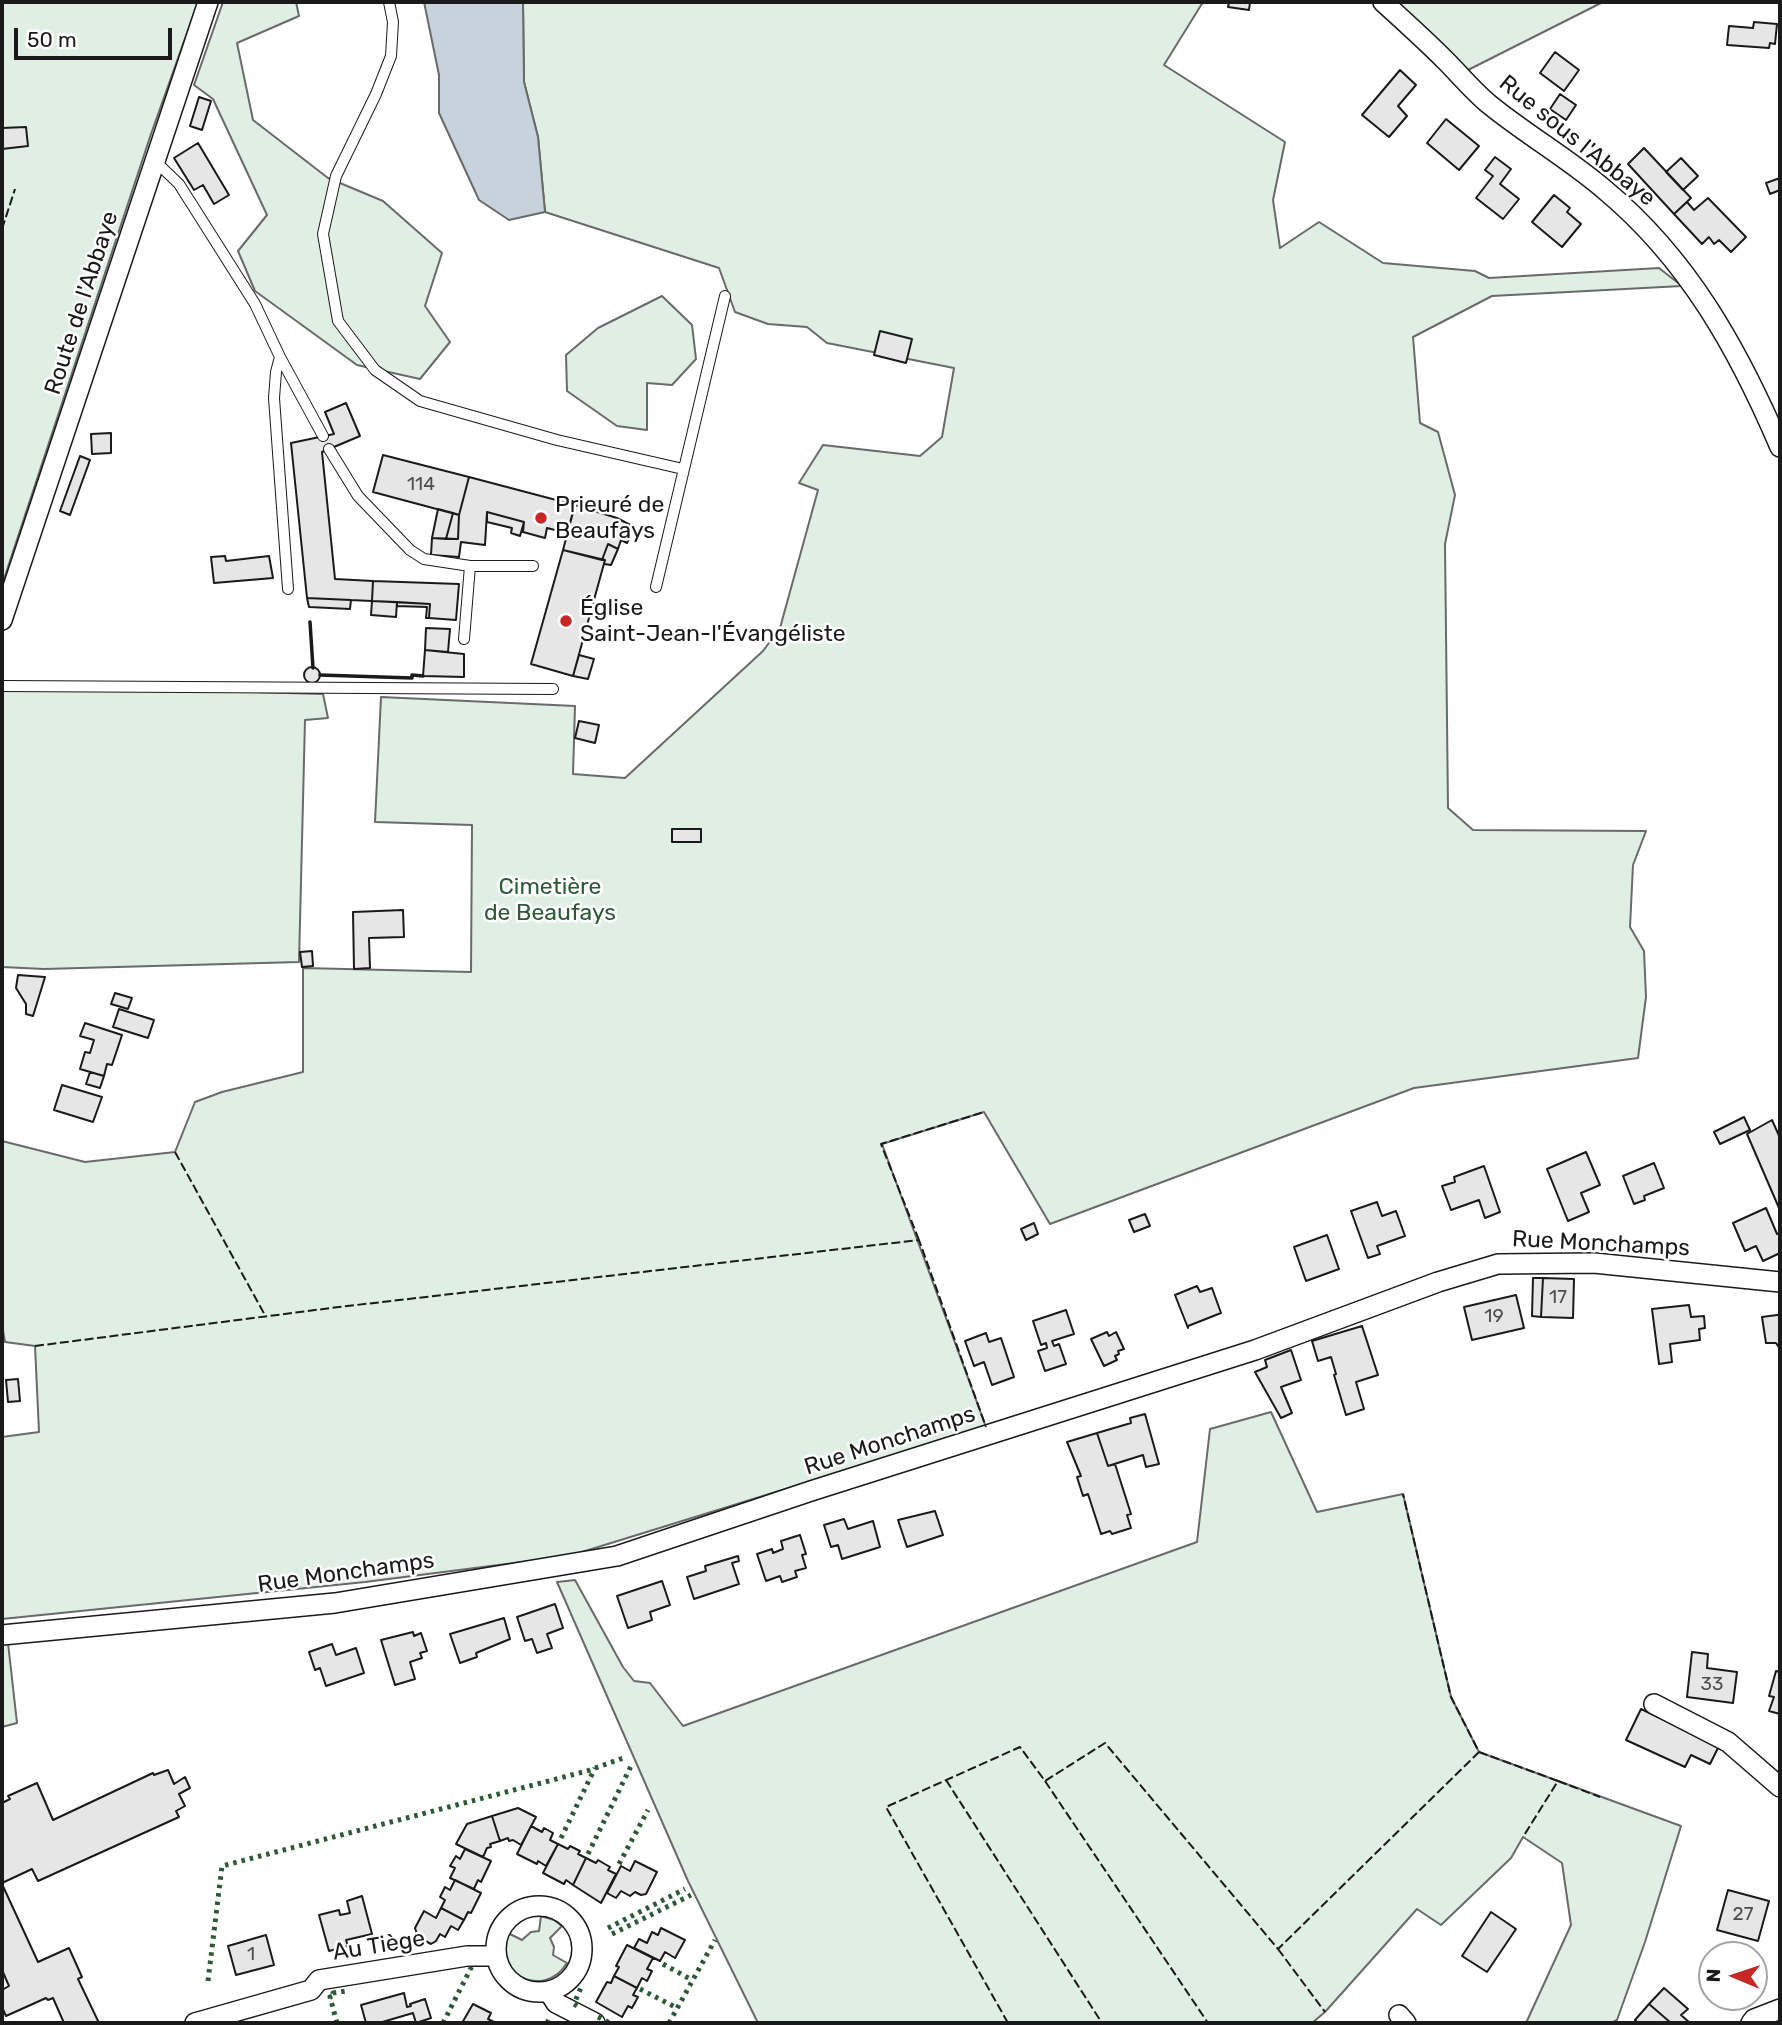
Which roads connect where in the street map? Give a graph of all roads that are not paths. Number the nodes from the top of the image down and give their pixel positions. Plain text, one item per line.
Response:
1 (208, 2) edge
2 (389, 2) edge
3 (1382, 2) edge
4 (155, 161) junction
5 (725, 296) dead end
6 (280, 357) junction
7 (323, 436) dead end
8 (1780, 447) edge
9 (329, 449) dead end
10 (683, 469) junction
11 (470, 566) junction
12 (533, 566) dead end
13 (656, 587) dead end
14 (288, 589) dead end
15 (2, 620) edge
16 (464, 639) dead end
17 (2, 686) edge
18 (553, 690) dead end
19 (1780, 1282) edge
20 (2, 1634) edge
21 (1654, 1704) dead end
22 (1780, 1787) edge
23 (496, 1956) junction
24 (549, 1992) junction
25 (1780, 2009) edge
26 (195, 2023) edge
27 (595, 2023) edge
28 (1751, 2023) edge

1 - 4 street, Route de l'Abbaye
2 - 10 lane
3 - 8 street, Rue sous l'Abbaye
4 - 6 lane
4 - 15 street, Route de l'Abbaye
5 - 10 lane
6 - 7 lane
6 - 14 lane
9 - 11 lane
10 - 13 lane
11 - 12 lane
11 - 16 lane
17 - 18 lane
19 - 20 street, Rue Monchamps
21 - 22 street
23 - 24 street
23 - 24 street
23 - 26 street, Au Tiège
24 - 27 street
25 - 28 street

